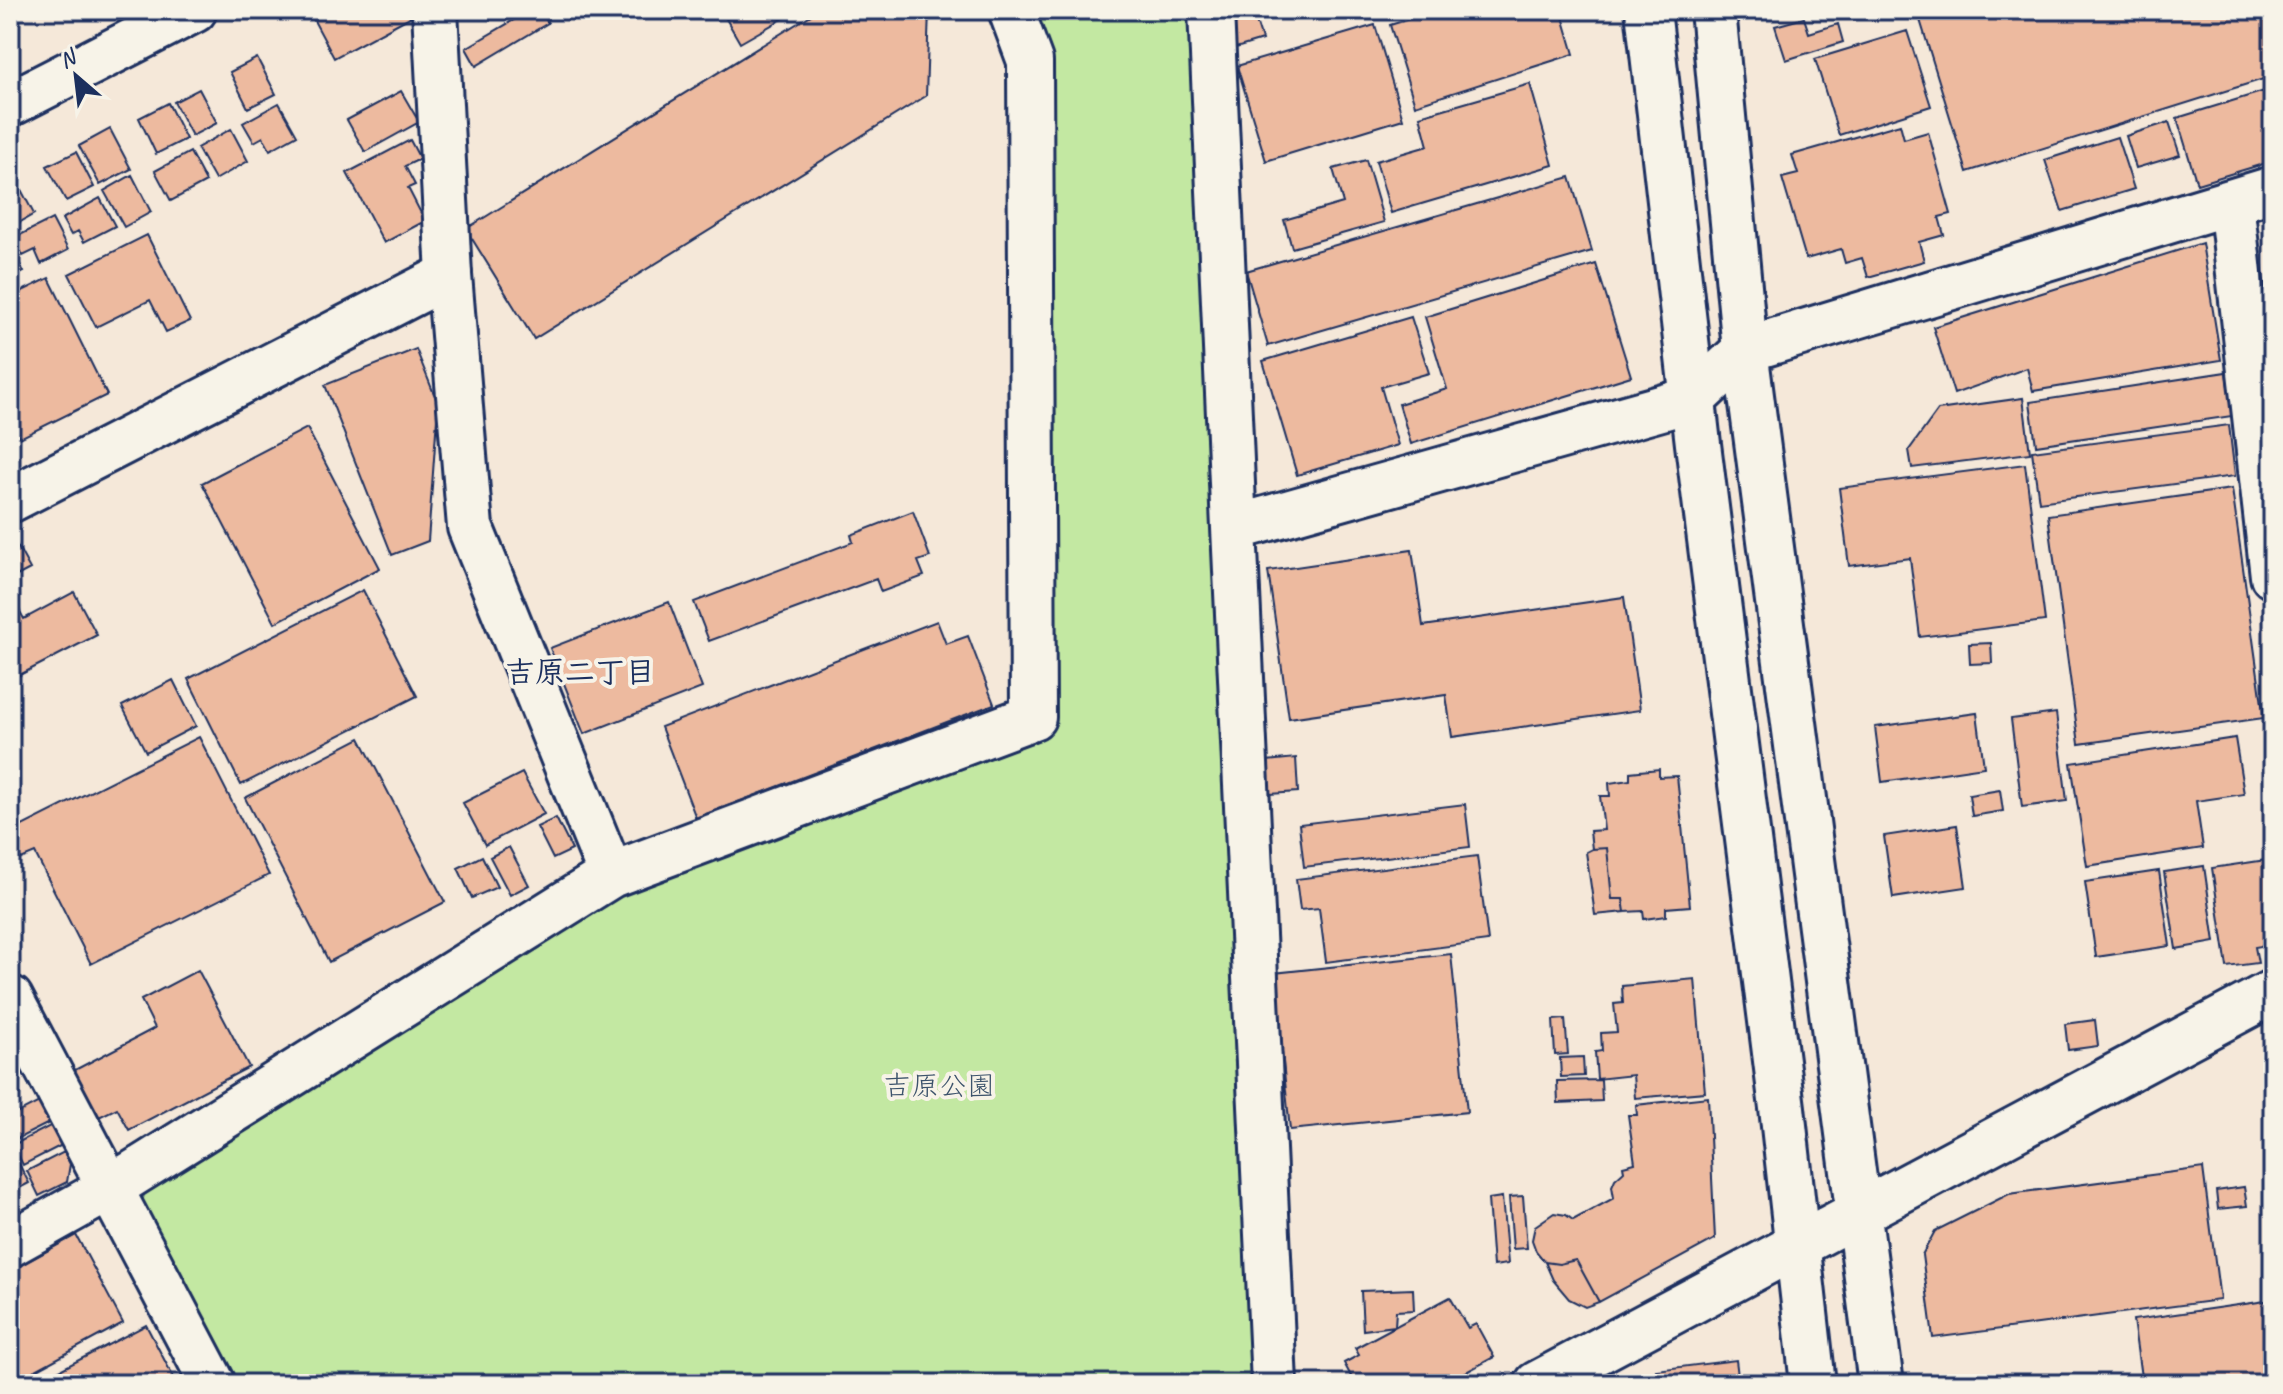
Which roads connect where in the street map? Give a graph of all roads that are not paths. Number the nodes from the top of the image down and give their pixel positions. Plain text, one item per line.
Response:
1 (194, 10) edge
2 (435, 10) edge
3 (1011, 10) edge
4 (1211, 10) edge
5 (1648, 10) edge
6 (1713, 10) edge
7 (10, 104) edge
8 (2273, 189) edge
9 (2231, 202) junction
10 (449, 275) junction
11 (1745, 350) junction
12 (1693, 399) junction
13 (10, 500) edge
14 (1234, 528) junction
15 (2273, 576) edge
16 (611, 875) junction
17 (2273, 992) edge
18 (10, 998) edge
19 (110, 1188) junction
20 (1860, 1212) junction
21 (10, 1244) edge
22 (1798, 1245) junction
23 (213, 1384) edge
24 (1274, 1384) edge
25 (1537, 1384) edge
26 (1813, 1384) edge
27 (1881, 1384) edge

1 - 7 street
2 - 10 street
3 - 16 street
4 - 14 street
5 - 12 street
6 - 11 street
8 - 9 street
9 - 11 street
9 - 15 street
10 - 13 street
10 - 16 street
11 - 12 street
11 - 20 street
12 - 14 street
12 - 22 street
14 - 24 street
16 - 19 street
17 - 20 street
18 - 19 street
19 - 21 street
19 - 23 street
20 - 22 street
20 - 27 street
22 - 25 street
22 - 26 street

